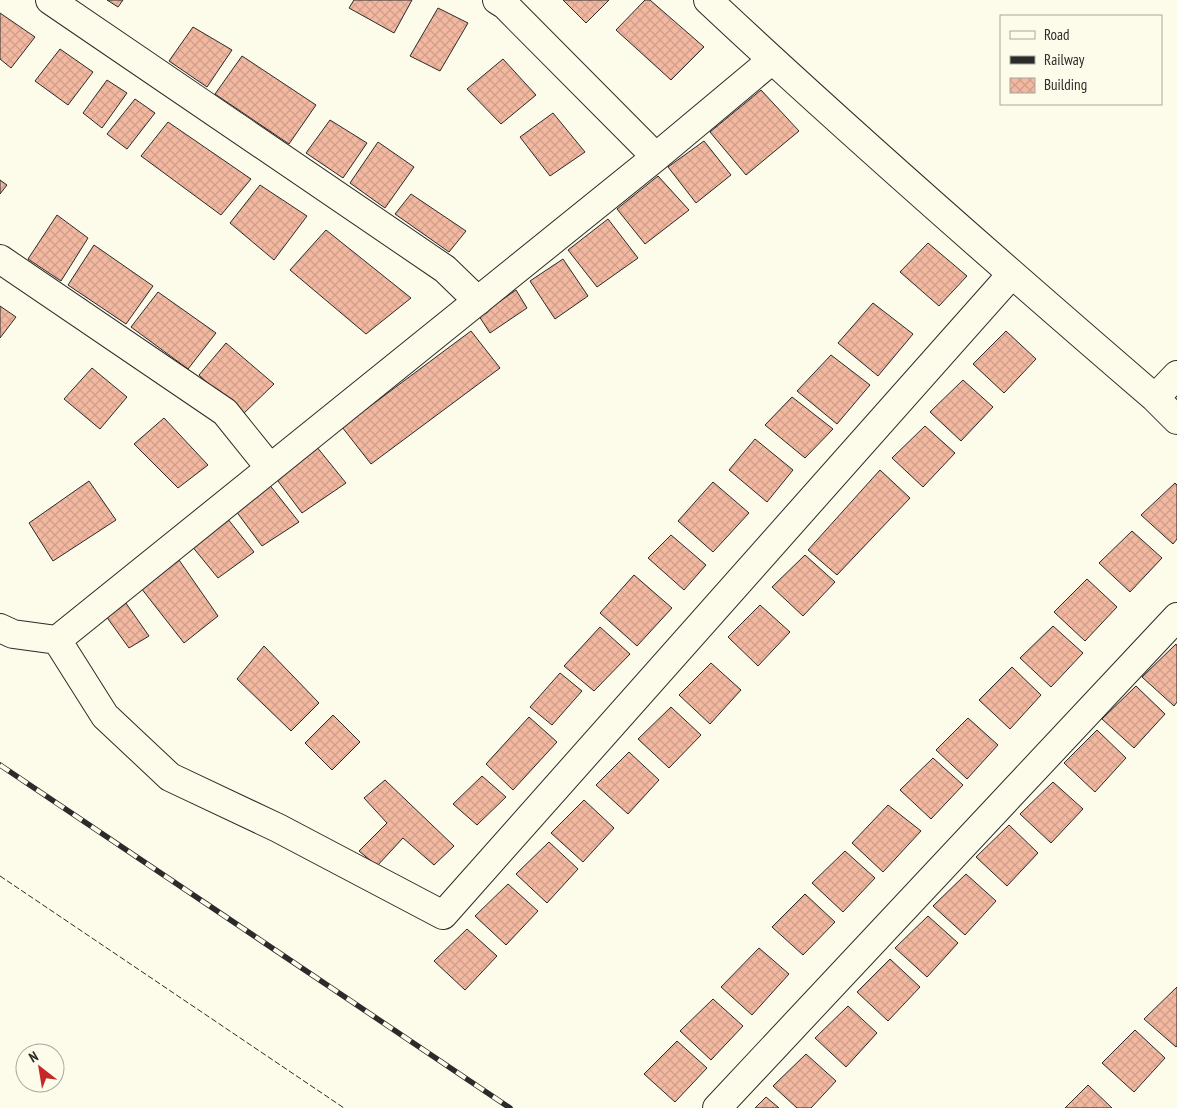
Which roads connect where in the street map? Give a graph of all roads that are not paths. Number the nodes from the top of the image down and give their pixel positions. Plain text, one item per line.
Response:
1 (50, 0) edge
2 (497, 0) edge
3 (708, 0) edge
4 (772, 60) junction
5 (656, 157) junction
6 (0, 259) edge
7 (1012, 275) junction
8 (478, 301) junction
9 (1177, 375) edge
10 (1155, 398) junction
11 (1177, 420) edge
12 (270, 468) junction
13 (1177, 617) edge
14 (0, 628) edge
15 (57, 640) junction
16 (717, 1108) edge

1 - 8 street
2 - 5 street
3 - 4 street
4 - 5 street
4 - 7 street
5 - 8 street
6 - 12 street
7 - 10 street
7 - 15 street
8 - 12 street
9 - 10 street
10 - 11 street
12 - 15 street
13 - 16 street
14 - 15 street

